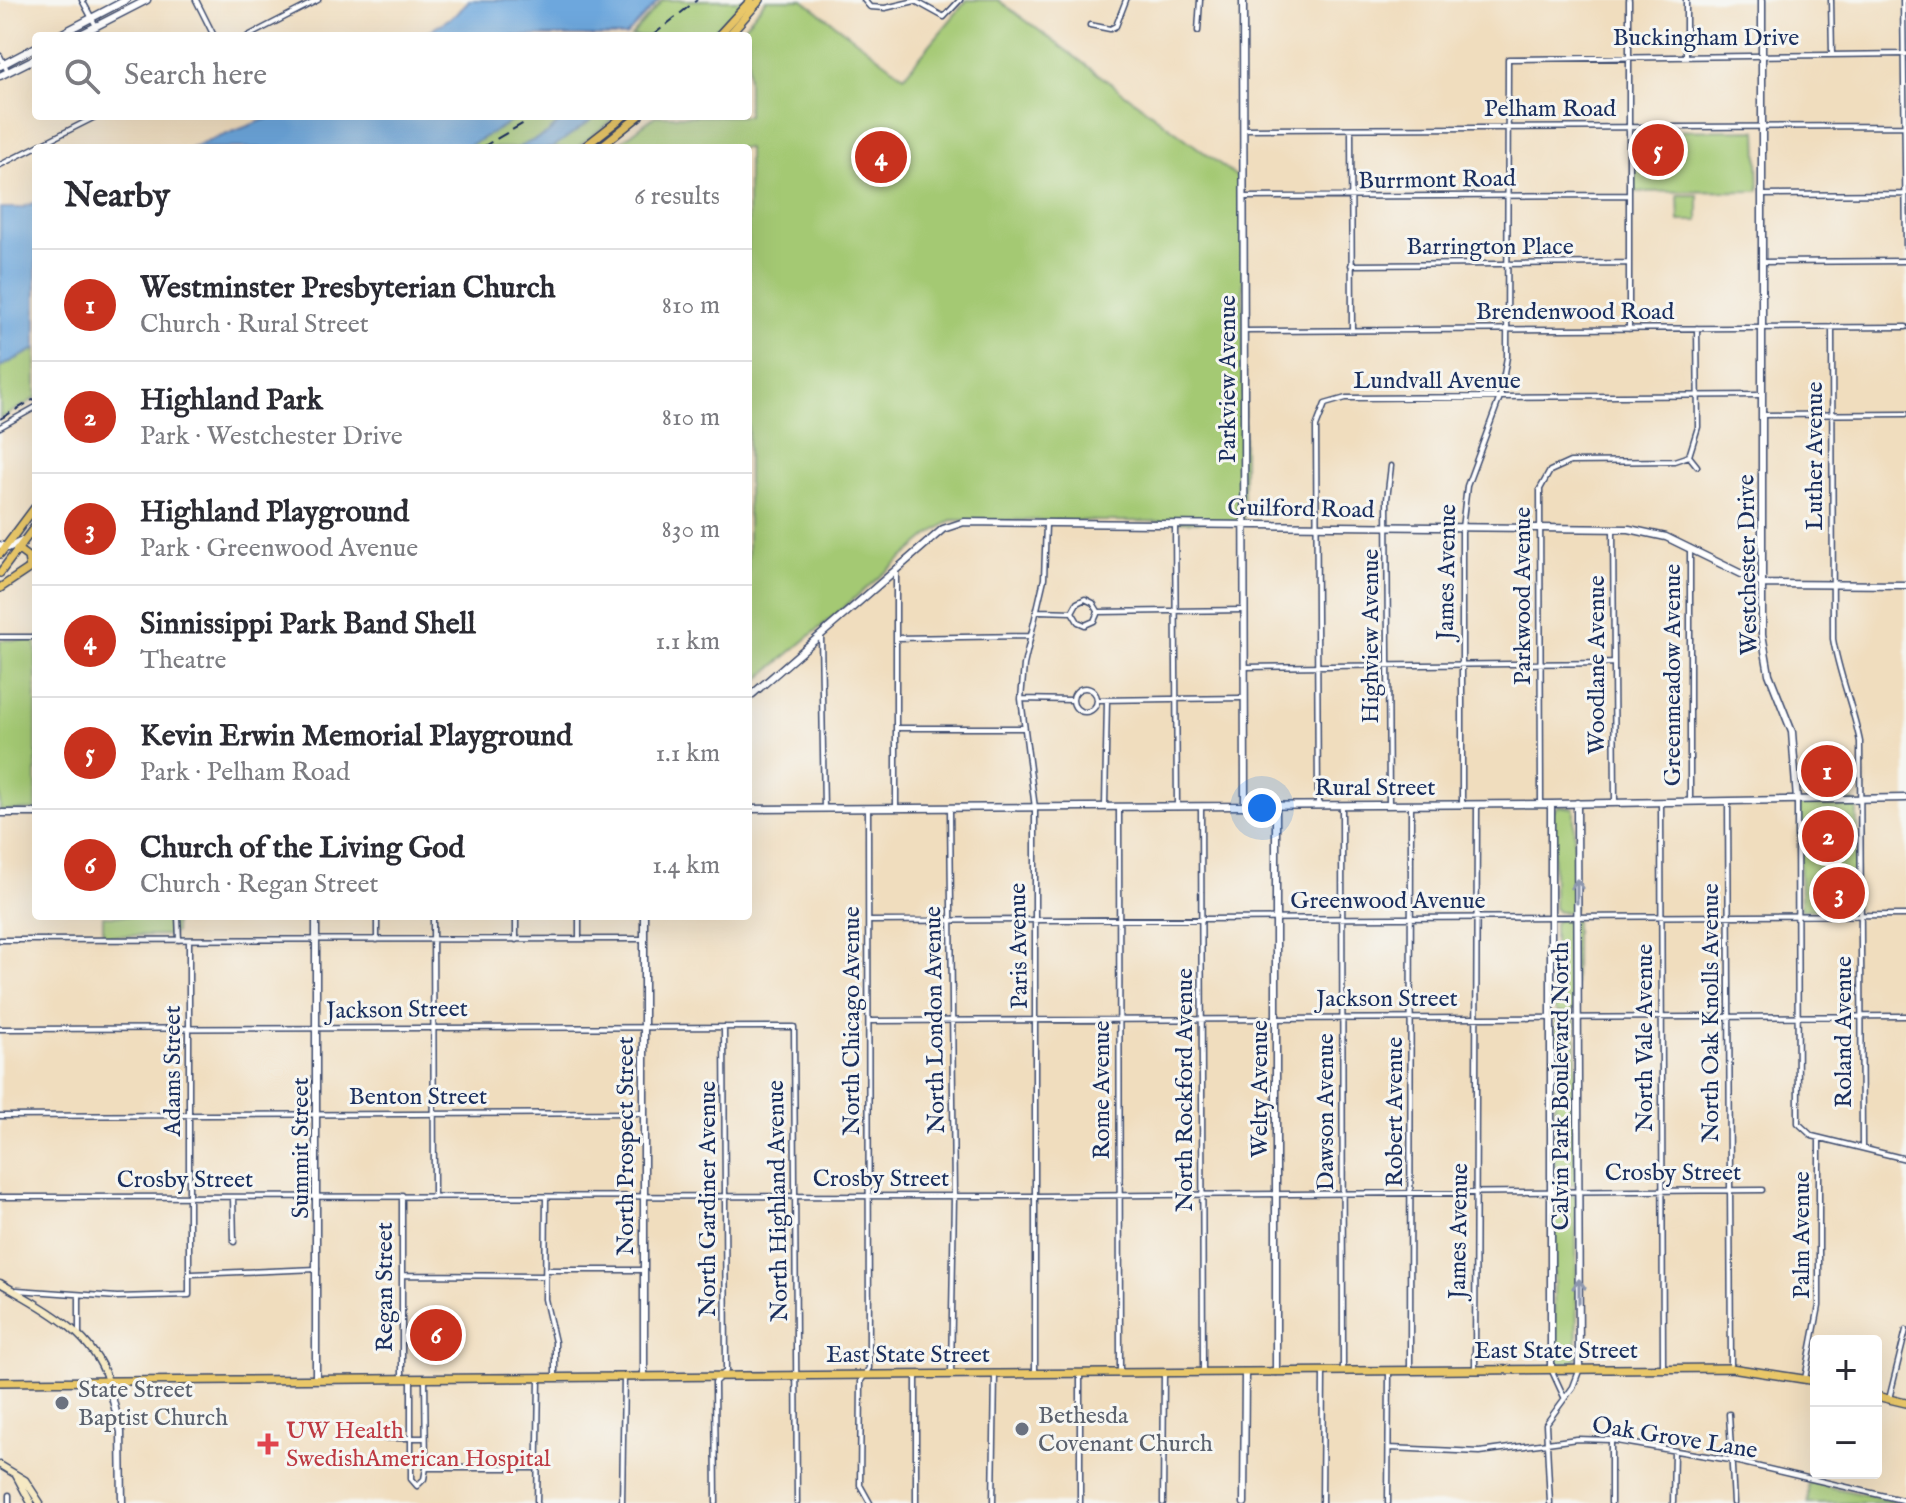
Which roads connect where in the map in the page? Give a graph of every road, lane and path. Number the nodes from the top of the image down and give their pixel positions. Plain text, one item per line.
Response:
1 (82, 0) edge
2 (126, 0) edge
3 (147, 0) edge
4 (196, 0) edge
5 (318, 0) edge
6 (751, 0) edge
7 (760, 0) edge
8 (864, 0) edge
9 (960, 0) edge
10 (1126, 0) edge
11 (1200, 0) edge
12 (1243, 0) edge
13 (1629, 0) edge
14 (1686, 0) edge
15 (1762, 0) edge
16 (1831, 0) edge
17 (1903, 0) edge
18 (309, 2) edge
19 (92, 18) junction
20 (1090, 25) dead end
21 (96, 26) junction
22 (1198, 31) dead end
23 (65, 32) edge
24 (85, 32) edge
25 (212, 32) edge
26 (255, 32) edge
27 (722, 32) edge
28 (732, 32) edge
29 (32, 49) edge
30 (1686, 54) junction
31 (1762, 54) junction
32 (1905, 54) edge
33 (1629, 55) junction
34 (1832, 55) junction
35 (0, 56) edge
36 (1508, 59) joint
37 (32, 60) edge
38 (2, 65) edge
39 (8, 72) junction
40 (0, 76) edge
41 (87, 120) edge
42 (619, 120) edge
43 (634, 120) edge
44 (1761, 125) junction
45 (1508, 126) junction
46 (1629, 126) junction
47 (1904, 126) junction
48 (1351, 127) junction
49 (1244, 129) junction
50 (41, 144) edge
51 (588, 144) edge
52 (604, 144) edge
53 (32, 148) edge
54 (0, 165) edge
55 (1904, 194) edge
56 (1629, 195) junction
57 (1762, 195) junction
58 (1508, 196) junction
59 (1244, 197) junction
60 (1352, 198) junction
61 (1906, 246) edge
62 (1906, 261) edge
63 (1762, 262) junction
64 (1629, 263) junction
65 (1509, 264) junction
66 (1351, 265) junction
67 (1832, 327) junction
68 (1906, 327) edge
69 (1697, 328) junction
70 (1763, 328) junction
71 (1509, 329) junction
72 (1629, 329) junction
73 (1352, 330) junction
74 (1245, 331) junction
75 (1698, 395) junction
76 (1763, 395) junction
77 (1500, 397) junction
78 (32, 409) edge
79 (1832, 413) junction
80 (1906, 414) edge
81 (1764, 415) junction
82 (0, 427) edge
83 (1689, 456) junction
84 (1391, 466) dead end
85 (1697, 466) dead end
86 (32, 511) edge
87 (1046, 523) junction
88 (1175, 524) junction
89 (1246, 525) junction
90 (1316, 526) junction
91 (1387, 528) junction
92 (1462, 528) junction
93 (1539, 529) junction
94 (1613, 529) junction
95 (32, 530) edge
96 (6, 547) edge
97 (1690, 548) junction
98 (896, 569) junction
99 (0, 573) edge
100 (0, 581) edge
101 (1762, 584) junction
102 (1833, 585) junction
103 (1906, 585) edge
104 (0, 588) edge
105 (1245, 610) junction
106 (1039, 611) junction
107 (1175, 611) junction
108 (1072, 612) junction
109 (1098, 612) junction
110 (821, 633) junction
111 (1031, 636) junction
112 (0, 637) edge
113 (32, 637) edge
114 (896, 638) junction
115 (1614, 663) junction
116 (1540, 664) junction
117 (1463, 665) junction
118 (1317, 666) junction
119 (1245, 667) junction
120 (1388, 667) junction
121 (752, 693) edge
122 (1175, 698) junction
123 (1245, 698) junction
124 (1021, 699) junction
125 (1072, 700) junction
126 (1098, 700) junction
127 (1107, 700) junction
128 (897, 728) junction
129 (1022, 728) junction
130 (1906, 798) edge
131 (1859, 799) junction
132 (1797, 800) junction
133 (1690, 801) junction
134 (1728, 801) junction
135 (1615, 802) junction
136 (1661, 802) junction
137 (1577, 803) junction
138 (1462, 804) junction
139 (1477, 804) junction
140 (1541, 804) junction
141 (1551, 804) junction
142 (1276, 805) junction
143 (1318, 805) junction
144 (1389, 805) junction
145 (1411, 805) junction
146 (1245, 806) junction
147 (1342, 806) junction
148 (1177, 807) junction
149 (1201, 807) junction
150 (1035, 808) junction
151 (1105, 808) junction
152 (1119, 808) junction
153 (752, 809) edge
154 (824, 809) junction
155 (896, 809) junction
156 (950, 809) junction
157 (868, 810) junction
158 (0, 813) edge
159 (32, 813) edge
160 (1796, 914) junction
161 (1861, 914) junction
162 (1728, 915) junction
163 (1906, 915) edge
164 (1551, 916) junction
165 (1578, 916) junction
166 (1661, 916) junction
167 (1412, 917) junction
168 (1277, 918) junction
169 (1342, 918) junction
170 (1478, 918) junction
171 (178, 920) edge
172 (316, 920) edge
173 (377, 920) edge
174 (433, 920) edge
175 (516, 920) edge
176 (579, 920) edge
177 (644, 920) edge
178 (1118, 920) junction
179 (1202, 920) junction
180 (870, 921) junction
181 (951, 921) junction
182 (1035, 921) junction
183 (316, 939) junction
184 (579, 939) junction
185 (644, 939) junction
186 (0, 940) edge
187 (179, 940) junction
188 (189, 940) junction
189 (377, 940) junction
190 (433, 940) junction
191 (516, 940) junction
192 (1578, 1015) junction
193 (1662, 1015) junction
194 (1729, 1015) junction
195 (1343, 1016) junction
196 (1412, 1016) junction
197 (1478, 1016) junction
198 (1551, 1016) junction
199 (1798, 1016) junction
200 (1906, 1016) edge
201 (1201, 1017) junction
202 (1277, 1017) junction
203 (1861, 1017) junction
204 (1119, 1020) junction
205 (869, 1021) junction
206 (1037, 1021) junction
207 (953, 1022) junction
208 (643, 1026) junction
209 (433, 1027) junction
210 (724, 1027) junction
211 (794, 1027) joint
212 (189, 1028) junction
213 (318, 1028) junction
214 (0, 1029) edge
215 (643, 1113) junction
216 (318, 1114) junction
217 (434, 1114) junction
218 (189, 1115) junction
219 (0, 1116) edge
220 (1819, 1138) junction
221 (1862, 1147) junction
222 (1906, 1159) edge
223 (1662, 1189) junction
224 (1729, 1190) junction
225 (1762, 1190) dead end
226 (1551, 1191) junction
227 (1578, 1191) junction
228 (1477, 1192) junction
229 (1277, 1193) junction
230 (1343, 1193) junction
231 (1411, 1193) junction
232 (1120, 1194) junction
233 (1202, 1194) junction
234 (318, 1195) junction
235 (402, 1195) junction
236 (434, 1195) junction
237 (644, 1195) junction
238 (726, 1195) junction
239 (794, 1195) junction
240 (546, 1196) junction
241 (869, 1196) junction
242 (954, 1196) junction
243 (1036, 1196) junction
244 (0, 1197) edge
245 (191, 1197) junction
246 (232, 1197) junction
247 (234, 1242) dead end
248 (317, 1269) junction
249 (643, 1270) junction
250 (546, 1273) junction
251 (191, 1274) junction
252 (403, 1275) junction
253 (0, 1283) edge
254 (11, 1289) junction
255 (79, 1296) junction
256 (1906, 1330) edge
257 (79, 1334) junction
258 (1731, 1368) junction
259 (1551, 1369) junction
260 (1579, 1369) junction
261 (1663, 1369) junction
262 (1323, 1371) junction
263 (1343, 1371) junction
264 (1410, 1371) junction
265 (1475, 1371) junction
266 (1164, 1372) junction
267 (1203, 1372) junction
268 (1276, 1372) junction
269 (1389, 1372) junction
270 (1035, 1373) junction
271 (1080, 1373) junction
272 (1120, 1373) junction
273 (1245, 1373) junction
274 (723, 1374) junction
275 (916, 1374) junction
276 (951, 1374) junction
277 (995, 1374) junction
278 (798, 1375) junction
279 (864, 1375) junction
280 (624, 1377) junction
281 (644, 1377) junction
282 (539, 1378) junction
283 (555, 1378) junction
284 (316, 1379) junction
285 (407, 1379) junction
286 (425, 1379) junction
287 (1805, 1379) junction
288 (1810, 1380) edge
289 (108, 1381) junction
290 (0, 1382) edge
291 (1564, 1397) junction
292 (1882, 1397) edge
293 (1889, 1399) junction
294 (1906, 1403) edge
295 (411, 1406) junction
296 (425, 1406) junction
297 (1729, 1414) dead end
298 (371, 1438) dead end
299 (411, 1438) junction
300 (425, 1438) junction
301 (1611, 1440) junction
302 (1545, 1442) junction
303 (1389, 1448) junction
304 (1674, 1451) junction
305 (1730, 1460) junction
306 (0, 1465) edge
307 (426, 1468) junction
308 (538, 1468) junction
309 (16, 1475) junction
310 (9, 1495) dead end
311 (1906, 1501) edge
312 (9, 1503) edge
313 (31, 1503) edge
314 (40, 1503) edge
315 (122, 1503) edge
316 (537, 1503) edge
317 (622, 1503) edge
318 (716, 1503) edge
319 (797, 1503) edge
320 (870, 1503) edge
321 (916, 1503) edge
322 (993, 1503) edge
323 (1080, 1503) edge
324 (1163, 1503) edge
325 (1244, 1503) edge
326 (1322, 1503) edge
327 (1388, 1503) edge
328 (1550, 1503) edge
329 (1611, 1503) edge
330 (1673, 1503) edge
331 (1734, 1503) edge

1 - 19 street
2 - 19 street
3 - 21 street
4 - 25 street
5 - 18 street
6 - 27 main road
7 - 28 main road
8 - 9 street
10 - 20 street
11 - 22 street
12 - 49 street, Parkview Avenue
13 - 33 street
14 - 30 street
15 - 31 street, Westchester Drive
16 - 34 street
17 - 32 street
18 - 26 street
19 - 21 street
19 - 23 street
21 - 24 street
29 - 38 street
30 - 31 street, Buckingham Drive
30 - 33 street, Buckingham Drive
31 - 34 street, Buckingham Drive
31 - 44 street, Westchester Drive
32 - 34 street, Buckingham Drive
32 - 47 street
33 - 36 street, Buckingham Drive
33 - 46 street
35 - 38 street
36 - 45 street, James Avenue
37 - 39 street
38 - 39 street
39 - 40 street
41 - 50 street
42 - 51 main road
43 - 52 main road
44 - 46 street, Pelham Road
44 - 47 street, Pelham Road
44 - 57 street, Westchester Drive
45 - 46 street, Pelham Road
45 - 48 street, Pelham Road
45 - 58 street, James Avenue
46 - 56 street
47 - 55 street
48 - 49 street, Pelham Road
48 - 60 street
49 - 59 street, Parkview Avenue
53 - 54 street
55 - 57 street
55 - 61 street
56 - 58 street, Burrmont Road
56 - 64 street
57 - 63 street, Westchester Drive
58 - 60 street, Burrmont Road
58 - 65 street, James Avenue
59 - 60 street, Burrmont Road
59 - 74 street, Parkview Avenue
60 - 66 street
62 - 63 street
63 - 70 street, Westchester Drive
64 - 65 street, Barrington Place
64 - 72 street
65 - 66 street, Barrington Place
65 - 71 street, James Avenue
66 - 73 street
67 - 68 street, Brendenwood Road
67 - 70 street, Brendenwood Road
67 - 79 street, Luther Avenue
69 - 70 street, Brendenwood Road
69 - 72 street, Brendenwood Road
69 - 75 street
70 - 76 street, Westchester Drive
71 - 72 street, Brendenwood Road
71 - 73 street, Brendenwood Road
71 - 77 street, James Avenue
73 - 74 street, Brendenwood Road
74 - 89 street, Parkview Avenue
75 - 76 street, Lundvall Avenue
75 - 77 street, Lundvall Avenue
75 - 83 street
76 - 81 street, Westchester Drive
77 - 90 street, Lundvall Avenue
77 - 92 street, James Avenue
78 - 82 street
79 - 80 street
79 - 81 street
79 - 102 street, Luther Avenue
81 - 101 street, Westchester Drive
83 - 85 street
83 - 93 street, Parkwood Avenue
84 - 91 street, Highview Avenue
86 - 96 main road
87 - 88 street, Guilford Road
87 - 98 street, Guilford Road
87 - 106 street, Paris Avenue
88 - 89 street, Guilford Road
88 - 107 street
89 - 90 street, Guilford Road
89 - 105 street, Parkview Avenue
90 - 91 street, Guilford Road
90 - 118 street, Lundvall Avenue
91 - 92 street, Guilford Road
91 - 120 street, Highview Avenue
92 - 93 street, Guilford Road
92 - 117 street, James Avenue
93 - 94 street, Guilford Road
93 - 116 street, Parkwood Avenue
94 - 97 street, Guilford Road
94 - 115 street, Woodlane Avenue
95 - 96 main road
96 - 99 main road
96 - 100 main road
96 - 104 main road
97 - 101 street, Guilford Road
97 - 133 street, Greenmeadow Avenue
98 - 110 street, Guilford Road
98 - 114 street
101 - 102 street, Guilford Road
101 - 132 street, Westchester Drive
102 - 103 street, Guilford Road
102 - 131 street, Roland Avenue
105 - 107 street
105 - 119 street, Parkview Avenue
106 - 108 street
106 - 111 street, Paris Avenue
107 - 109 street
107 - 122 street
108 - 109 street
108 - 109 street
110 - 121 street, Guilford Road
110 - 154 street
111 - 114 street
111 - 124 street, Paris Avenue
112 - 113 street
114 - 128 street
115 - 116 street
115 - 135 street, Woodlane Avenue
116 - 117 street
116 - 140 street, Parkwood Avenue
117 - 120 street
117 - 138 street, James Avenue
118 - 119 street
118 - 120 street
118 - 143 street, Lundvall Avenue
119 - 123 street, Parkview Avenue
120 - 144 street, Highview Avenue
122 - 123 street
122 - 127 street
122 - 148 street
123 - 146 street, Parkview Avenue
124 - 125 street
124 - 129 street, Paris Avenue
125 - 126 street
125 - 126 street
126 - 127 street
127 - 151 street
128 - 129 street
128 - 155 street
129 - 150 street, Paris Avenue
130 - 131 street, Rural Street
131 - 132 street, Rural Street
131 - 161 street, Roland Avenue
132 - 134 street, Rural Street
132 - 160 street, Westchester Drive
133 - 134 street, Rural Street
133 - 136 street, Rural Street
134 - 162 street, North Oak Knolls Avenue
135 - 136 street, Rural Street
135 - 137 street, Rural Street
136 - 166 street, North Vale Avenue
137 - 141 street, Rural Street
165 -> 137 street, Calvin Park Boulevard North
138 - 139 street, Rural Street
138 - 145 street, Rural Street
139 - 140 street, Rural Street
139 - 170 street, James Avenue
140 - 141 street, Rural Street
141 - 164 street, Calvin Park Boulevard North
142 - 143 street, Rural Street
142 - 146 street, Rural Street
142 - 168 street, Welty Avenue
143 - 147 street, Rural Street
144 - 145 street, Rural Street
144 - 147 street, Rural Street
145 - 167 street, Robert Avenue
146 - 149 street, Rural Street
147 - 169 street, Dawson Avenue
148 - 149 street, Rural Street
148 - 152 street, Rural Street
149 - 179 street, North Rockford Avenue
150 - 151 street, Rural Street
150 - 156 street, Rural Street
150 - 182 street, Paris Avenue
151 - 152 street, Rural Street
152 - 178 street, Rome Avenue
153 - 154 street, Rural Street
154 - 157 street, Rural Street
155 - 156 street, Rural Street
155 - 157 street, Rural Street
156 - 181 street, North London Avenue
157 - 180 street, North Chicago Avenue
158 - 159 street
160 - 161 street, Greenwood Avenue
160 - 162 street, Greenwood Avenue
160 - 199 street, Westchester Drive
161 - 163 street, Greenwood Avenue
161 - 203 street, Roland Avenue
162 - 166 street, Greenwood Avenue
162 - 194 street, North Oak Knolls Avenue
164 - 165 street, Greenwood Avenue
164 - 170 street, Greenwood Avenue
164 - 198 street, Calvin Park Boulevard North
165 - 166 street, Greenwood Avenue
165 - 192 street, Calvin Park Boulevard North
166 - 193 street, North Vale Avenue
167 - 169 street, Greenwood Avenue
167 - 170 street, Greenwood Avenue
167 - 196 street, Robert Avenue
168 - 169 street, Greenwood Avenue
168 - 179 street, Greenwood Avenue
168 - 202 street, Welty Avenue
169 - 195 street, Dawson Avenue
170 - 197 street, James Avenue
171 - 187 street
172 - 183 street, Summit Street
173 - 189 street
174 - 190 street
175 - 191 street
176 - 184 street
177 - 185 street, North Prospect Street
178 - 179 street, Greenwood Avenue
178 - 182 street, Greenwood Avenue
178 - 204 street, Rome Avenue
179 - 201 street, North Rockford Avenue
180 - 181 street, Greenwood Avenue
180 - 205 street, North Chicago Avenue
181 - 182 street, Greenwood Avenue
181 - 207 street, North London Avenue
182 - 206 street, Paris Avenue
183 - 188 street
183 - 189 street
183 - 213 street, Summit Street
184 - 185 street
184 - 191 street
185 - 208 street, North Prospect Street
186 - 187 street
187 - 188 street
188 - 212 street, Adams Street
189 - 190 street
190 - 191 street
190 - 209 street
192 - 193 street, Jackson Street
192 - 198 street, Jackson Street
192 - 227 street, Calvin Park Boulevard North
193 - 194 street, Jackson Street
193 - 223 street, North Vale Avenue
194 - 199 street, Jackson Street
194 - 224 street, North Oak Knolls Avenue
195 - 196 street, Jackson Street
195 - 202 street, Jackson Street
195 - 230 street, Dawson Avenue
196 - 197 street, Jackson Street
196 - 231 street, Robert Avenue
197 - 198 street, Jackson Street
197 - 228 street, James Avenue
198 - 226 street, Calvin Park Boulevard North
199 - 203 street, Jackson Street
199 - 220 street, Westchester Drive
200 - 203 street, Jackson Street
201 - 202 street, Jackson Street
201 - 204 street, Jackson Street
201 - 233 street, North Rockford Avenue
202 - 229 street, Welty Avenue
203 - 221 street, Roland Avenue
204 - 206 street, Jackson Street
204 - 232 street, Rome Avenue
205 - 207 street, Jackson Street
205 - 241 street, North Chicago Avenue
206 - 207 street, Jackson Street
206 - 243 street, Paris Avenue
207 - 242 street, North London Avenue
208 - 209 street, Jackson Street
208 - 210 street, Jackson Street
208 - 215 street, North Prospect Street
209 - 213 street, Jackson Street
209 - 217 street
210 - 211 street, Jackson Street
210 - 238 street, North Gardiner Avenue
211 - 239 street, North Highland Avenue
212 - 213 street, Jackson Street
212 - 214 street, Jackson Street
212 - 218 street, Adams Street
213 - 216 street, Summit Street
215 - 217 street, Benton Street
215 - 237 street, North Prospect Street
216 - 217 street, Benton Street
216 - 218 street, Benton Street
216 - 234 street, Summit Street
217 - 236 street
218 - 219 street, Benton Street
218 - 245 street, Adams Street
220 - 221 street
220 - 287 street, Palm Avenue
221 - 222 street
223 - 224 street, Crosby Street
223 - 227 street, Crosby Street
223 - 261 street, North Vale Avenue
224 - 225 street, Crosby Street
224 - 258 street, North Oak Knolls Avenue
226 - 227 street, Crosby Street
226 - 228 street, Crosby Street
226 - 259 street, Calvin Park Boulevard North
260 -> 227 street, Calvin Park Boulevard North
228 - 231 street, Crosby Street
228 - 265 street, James Avenue
229 - 230 street, Crosby Street
229 - 233 street, Crosby Street
229 - 268 street, Welty Avenue
230 - 231 street, Crosby Street
230 - 263 street, Dawson Avenue
231 - 264 street, Robert Avenue
232 - 233 street, Crosby Street
232 - 243 street, Crosby Street
232 - 272 street, Rome Avenue
233 - 267 street, North Rockford Avenue
234 - 235 street, Crosby Street
234 - 246 street, Crosby Street
234 - 248 street, Summit Street
235 - 236 street, Crosby Street
235 - 252 street, Regan Street
236 - 240 street, Crosby Street
237 - 238 street, Crosby Street
237 - 240 street, Crosby Street
237 - 249 street, North Prospect Street
238 - 239 street, Crosby Street
238 - 274 street, North Gardiner Avenue
239 - 241 street, Crosby Street
239 - 278 street, North Highland Avenue
240 - 250 street
241 - 242 street, Crosby Street
241 - 279 street, North Chicago Avenue
242 - 243 street, Crosby Street
242 - 276 street, North London Avenue
243 - 270 street, Paris Avenue
244 - 245 street, Crosby Street
245 - 246 street, Crosby Street
245 - 251 street, Adams Street
246 - 247 street
248 - 251 street
248 - 284 street, Summit Street
249 - 250 street
249 - 281 street, North Prospect Street
250 - 252 street
250 - 283 street
251 - 255 street, Adams Street
252 - 285 street, Regan Street
253 - 254 main road
254 - 255 street
254 - 257 main road
255 - 257 street
256 - 293 street
257 - 289 main road
258 - 261 main road, East State Street
258 - 287 main road, East State Street
259 - 260 main road, East State Street
259 - 265 main road, East State Street
259 - 291 street
260 - 261 main road, East State Street
260 - 291 street
262 - 263 main road, East State Street
262 - 268 main road, East State Street
262 - 326 street
263 - 269 main road, East State Street
264 - 265 main road, East State Street
264 - 269 main road, East State Street
266 - 267 main road, East State Street
266 - 272 main road, East State Street
266 - 324 street
267 - 273 main road, East State Street
268 - 273 main road, East State Street
269 - 303 street
270 - 271 main road, East State Street
270 - 277 main road, East State Street
271 - 272 main road, East State Street
271 - 323 street
273 - 325 street
274 - 278 main road, East State Street
274 - 281 main road, East State Street
274 - 318 street, North Gardiner Avenue
275 - 276 main road, East State Street
275 - 279 main road, East State Street
275 - 321 street
276 - 277 main road, East State Street
277 - 322 street
278 - 279 main road, East State Street
278 - 319 street, North Highland Avenue
279 - 320 street, North Chicago Avenue
280 - 281 main road, East State Street
280 - 283 main road, East State Street
280 - 317 street
282 - 283 main road, East State Street
282 - 286 main road, East State Street
282 - 308 street
284 - 285 main road, East State Street
284 - 289 main road, East State Street
285 - 286 main road, East State Street
285 - 295 street, Regan Street
286 - 296 street
287 - 288 main road, East State Street
289 - 290 main road, East State Street
289 - 315 street
291 - 302 street
292 - 293 main road
293 - 294 main road
295 - 296 street
295 - 299 street, Regan Street
296 - 300 street
297 - 305 street
298 - 299 street
299 - 300 street
299 - 307 street, Regan Street
300 - 307 street
301 - 302 street, Oak Grove Lane
301 - 304 street, Oak Grove Lane
301 - 329 street
302 - 303 street, Oak Grove Lane
302 - 328 street
303 - 327 street
304 - 305 street, Oak Grove Lane
304 - 330 street
305 - 311 street, Oak Grove Lane
305 - 331 street
306 - 309 main road
307 - 308 street
308 - 316 street
309 - 313 main road
309 - 314 main road
310 - 312 street

